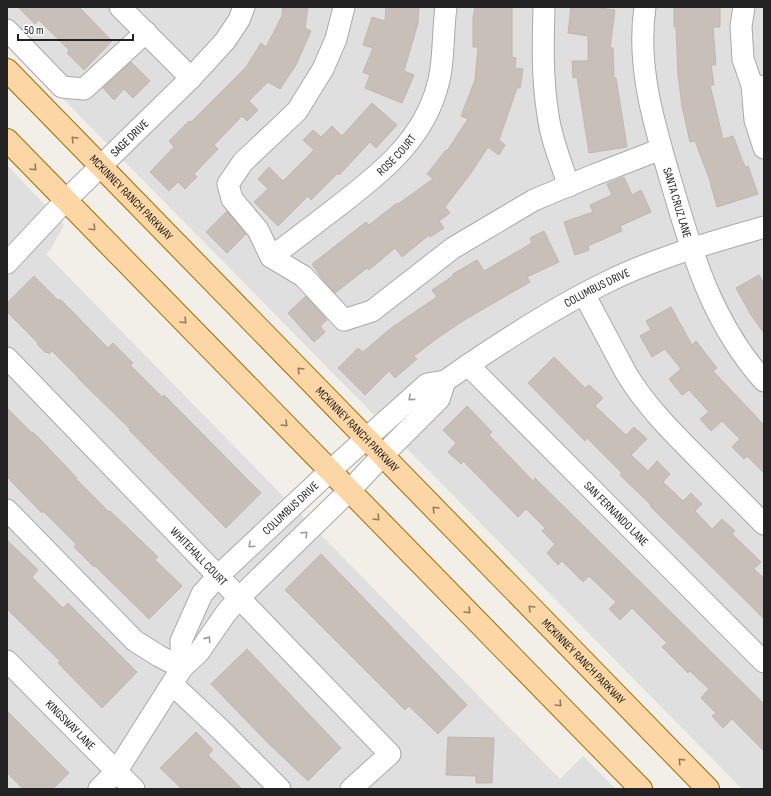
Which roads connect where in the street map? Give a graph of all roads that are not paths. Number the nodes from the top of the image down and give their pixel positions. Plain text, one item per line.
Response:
1 (120, 7) edge
2 (244, 7) edge
3 (344, 7) edge
4 (446, 7) edge
5 (544, 7) edge
6 (645, 7) edge
7 (744, 7) edge
8 (7, 30) edge
9 (146, 32) junction
10 (7, 70) edge
11 (191, 78) junction
12 (758, 86) edge
13 (7, 140) edge
14 (764, 148) edge
15 (661, 149) junction
16 (101, 167) junction
17 (569, 186) junction
18 (66, 200) junction
19 (764, 227) edge
20 (690, 248) junction
21 (271, 257) junction
22 (7, 263) edge
23 (584, 294) junction
24 (7, 358) edge
25 (468, 365) junction
26 (445, 381) junction
27 (764, 381) edge
28 (366, 438) junction
29 (382, 455) junction
30 (331, 470) junction
31 (350, 490) junction
32 (7, 510) edge
33 (764, 524) edge
34 (218, 576) junction
35 (240, 598) junction
36 (7, 661) edge
37 (764, 662) edge
38 (177, 676) junction
39 (116, 772) junction
40 (99, 789) edge
41 (134, 789) edge
42 (280, 789) edge
43 (350, 789) edge
44 (641, 789) edge
45 (708, 789) edge

1 - 9 street
2 - 11 street, SAGE DRIVE
3 - 21 street
4 - 21 street, ROSE COURT
5 - 17 street
6 - 15 street, SANTA CRUZ LANE
7 - 12 street
8 - 9 street
9 - 11 street
16 -> 10 main road, MCKINNEY RANCH PARKWAY
11 - 16 street, SAGE DRIVE
12 - 14 street
13 -> 18 main road
15 - 17 street
15 - 20 street, SANTA CRUZ LANE
16 - 18 street, SAGE DRIVE
28 -> 16 main road, MCKINNEY RANCH PARKWAY
17 - 21 street
18 - 22 street, SAGE DRIVE
18 -> 30 main road
19 - 20 street, COLUMBUS DRIVE
20 - 23 street, COLUMBUS DRIVE
20 - 27 street, SANTA CRUZ LANE
23 - 25 street, COLUMBUS DRIVE
23 - 33 street
24 - 34 street, WHITEHALL COURT
25 - 26 street, COLUMBUS DRIVE
25 - 37 street, SAN FERNANDO LANE
26 -> 28 street, COLUMBUS DRIVE
26 - 29 street
28 - 29 main road, MCKINNEY RANCH PARKWAY
28 - 30 street, COLUMBUS DRIVE
29 - 31 street
45 -> 29 main road, MCKINNEY RANCH PARKWAY
30 - 31 main road
30 -> 34 street, COLUMBUS DRIVE
35 -> 31 street
31 -> 44 main road
32 - 38 street
34 - 35 street, WHITEHALL COURT
34 - 38 street, COLUMBUS DRIVE
38 -> 35 street
35 - 43 street, WHITEHALL COURT
36 - 39 street, KINGSWAY LANE
38 - 39 street
38 - 42 street
39 - 40 street
39 - 41 street, KINGSWAY LANE

